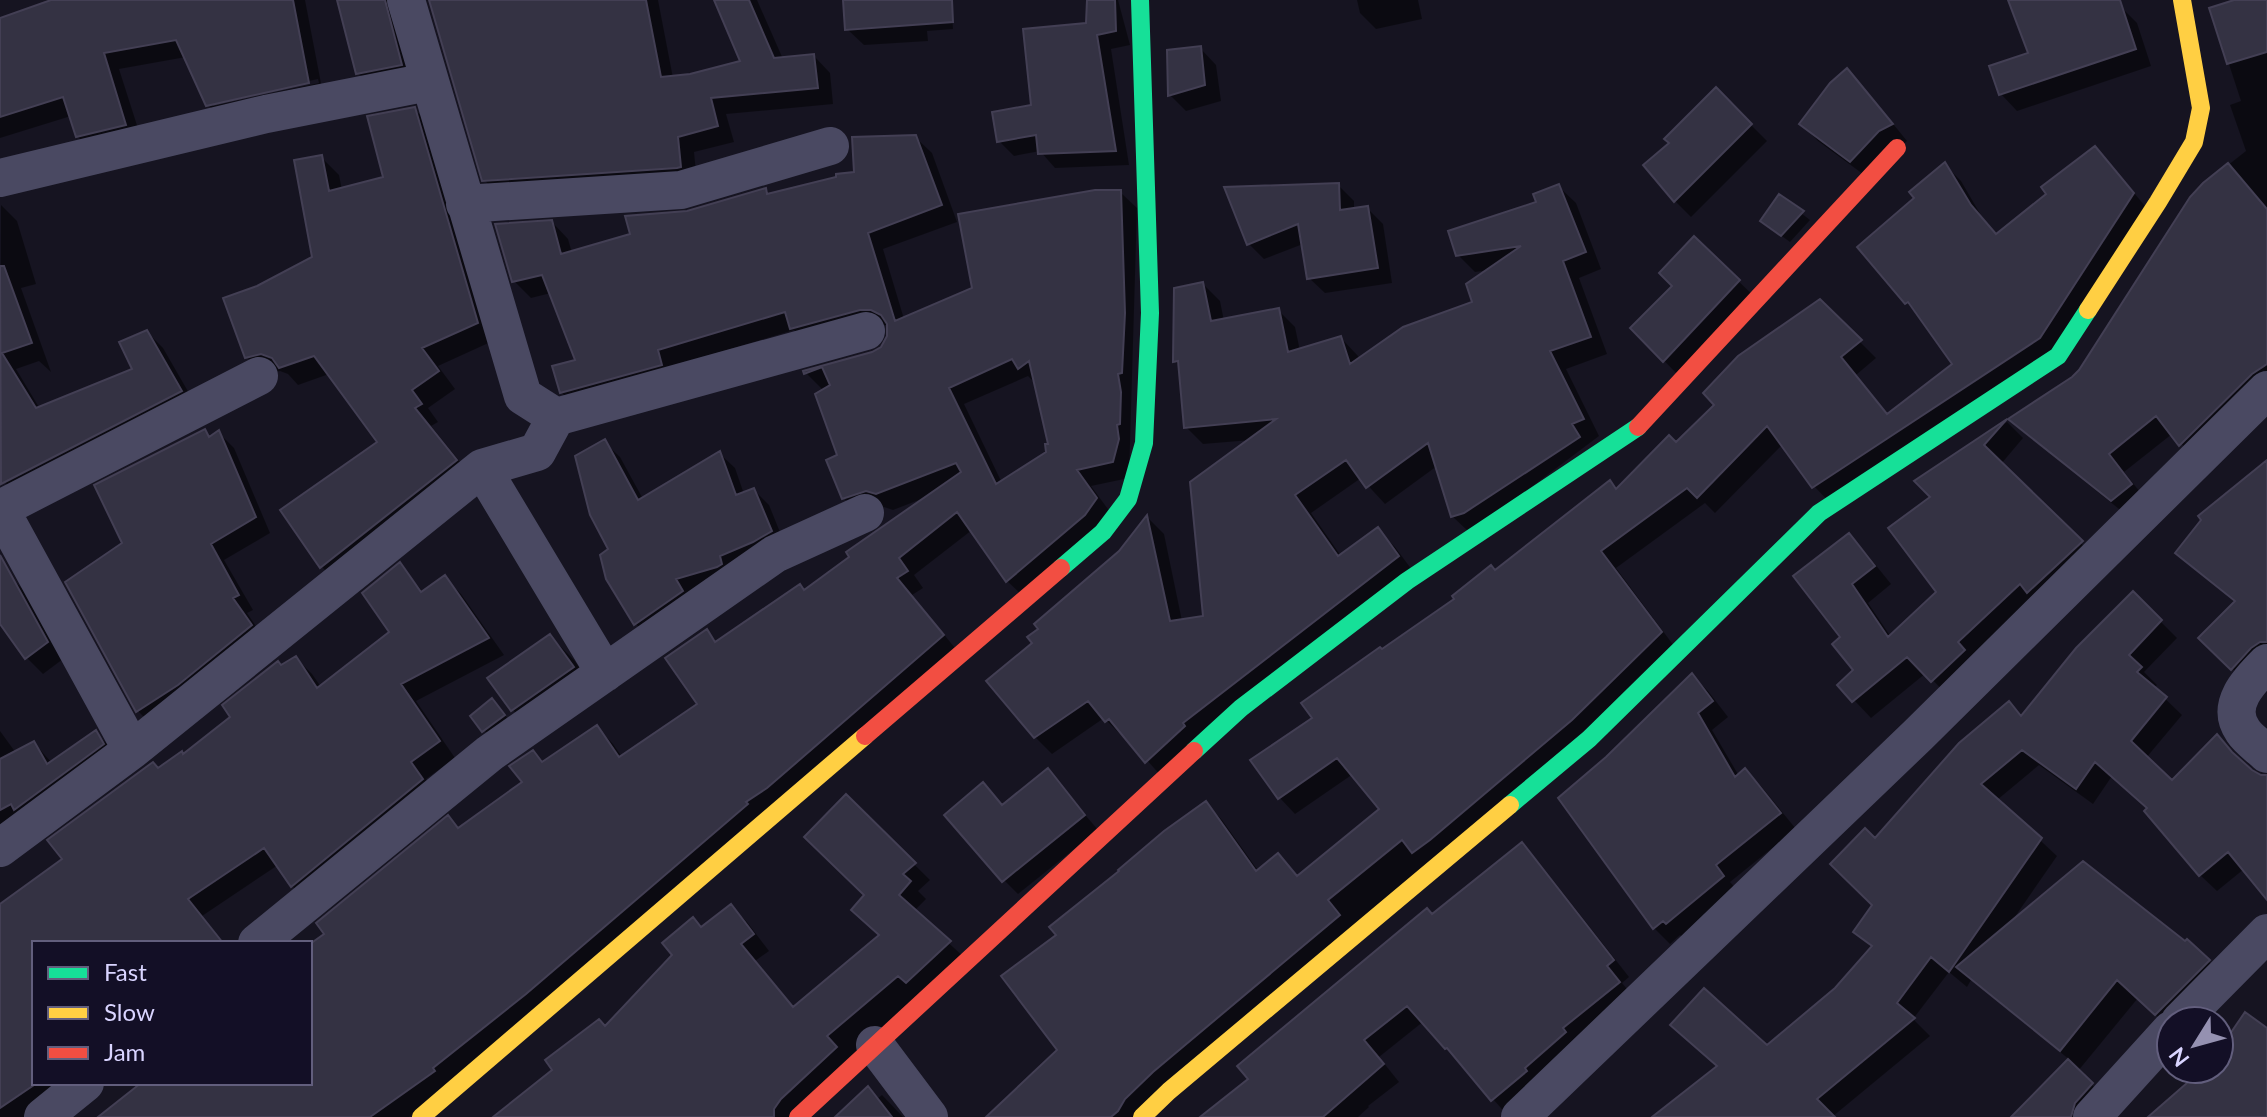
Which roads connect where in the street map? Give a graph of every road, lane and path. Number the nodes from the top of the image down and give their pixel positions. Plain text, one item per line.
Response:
1 (406, 0) edge
2 (1140, 0) edge
3 (2182, 0) edge
4 (428, 82) junction
5 (830, 146) dead end
6 (1897, 148) dead end
7 (0, 178) edge
8 (465, 204) junction
9 (866, 331) dead end
10 (259, 376) dead end
11 (2267, 390) edge
12 (556, 417) junction
13 (482, 468) junction
14 (865, 513) dead end
15 (2267, 663) edge
16 (605, 673) junction
17 (132, 750) junction
18 (2267, 754) edge
19 (0, 848) edge
20 (2267, 933) edge
21 (259, 941) edge
22 (2196, 1005) edge
23 (875, 1045) junction
24 (2155, 1048) edge
25 (83, 1085) edge
26 (43, 1117) edge
27 (421, 1117) edge
28 (798, 1117) edge
29 (929, 1117) edge
30 (1142, 1117) edge
31 (1520, 1117) edge
32 (2092, 1117) edge

1 - 4 street
2 - 27 street
3 - 30 street
4 - 7 street
4 - 8 street
5 - 8 street
6 - 23 street
8 - 12 street
9 - 12 street
10 - 17 street
11 - 31 street
12 - 13 street
13 - 16 street
13 - 17 street
14 - 16 street
15 - 18 street
16 - 21 street
17 - 19 street
20 - 22 street
23 - 28 street
23 - 29 street
24 - 32 street
25 - 26 street

